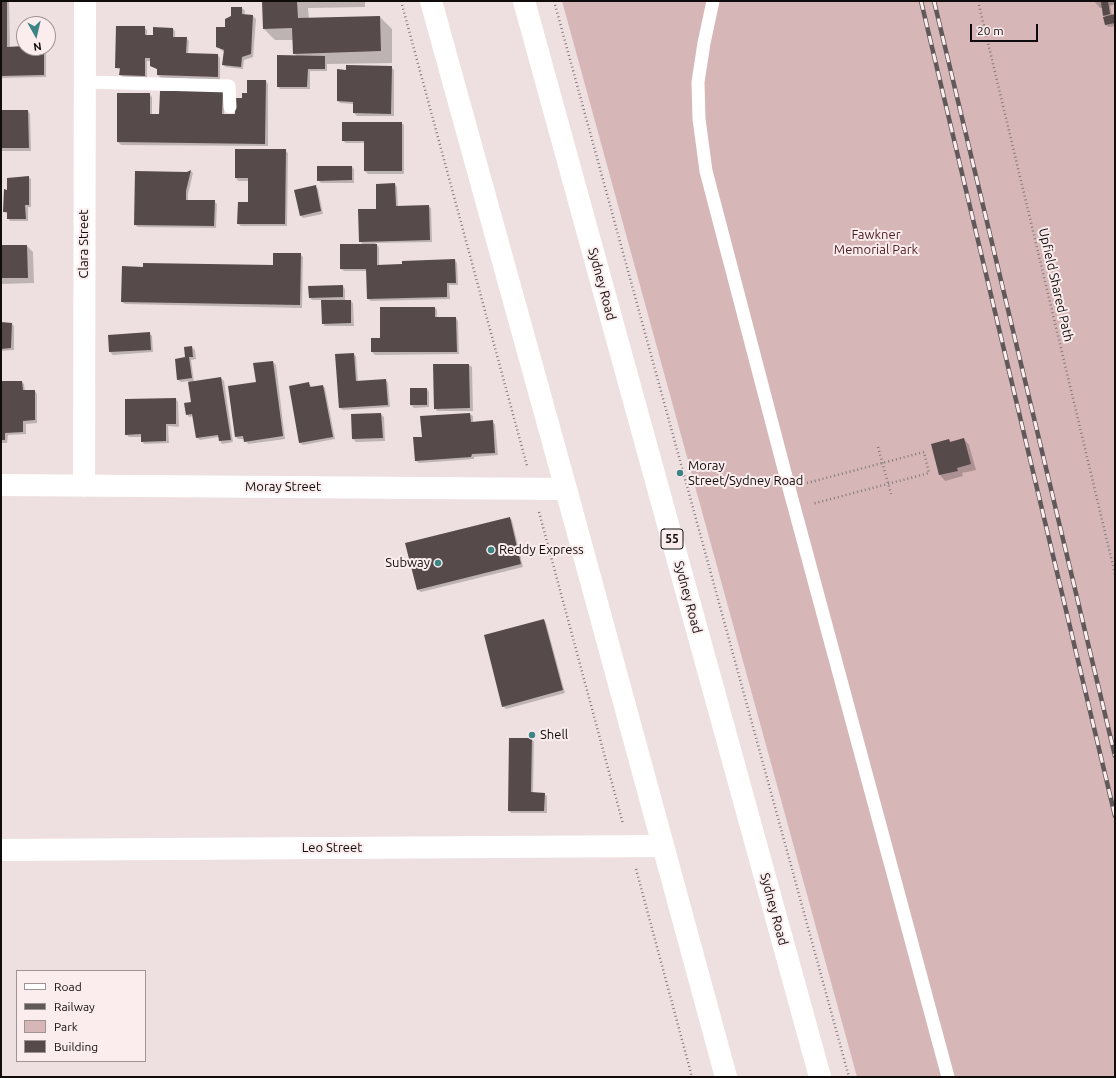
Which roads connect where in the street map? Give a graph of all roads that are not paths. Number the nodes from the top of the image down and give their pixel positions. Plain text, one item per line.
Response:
1 (85, 1) edge
2 (431, 1) edge
3 (524, 1) edge
4 (714, 1) edge
5 (84, 82) junction
6 (230, 107) dead end
7 (1, 486) edge
8 (84, 486) junction
9 (566, 489) junction
10 (662, 846) junction
11 (1, 850) edge
12 (726, 1077) edge
13 (820, 1077) edge
14 (948, 1077) edge

1 - 5 main road, Clara Street
2 - 9 main road
3 - 13 main road, Sydney Road / 55
4 - 14 lane
5 - 6 lane
5 - 8 main road, Clara Street
7 - 8 main road, Moray Street
8 - 9 main road, Moray Street
9 - 10 main road
10 - 11 main road, Leo Street
10 - 12 main road

